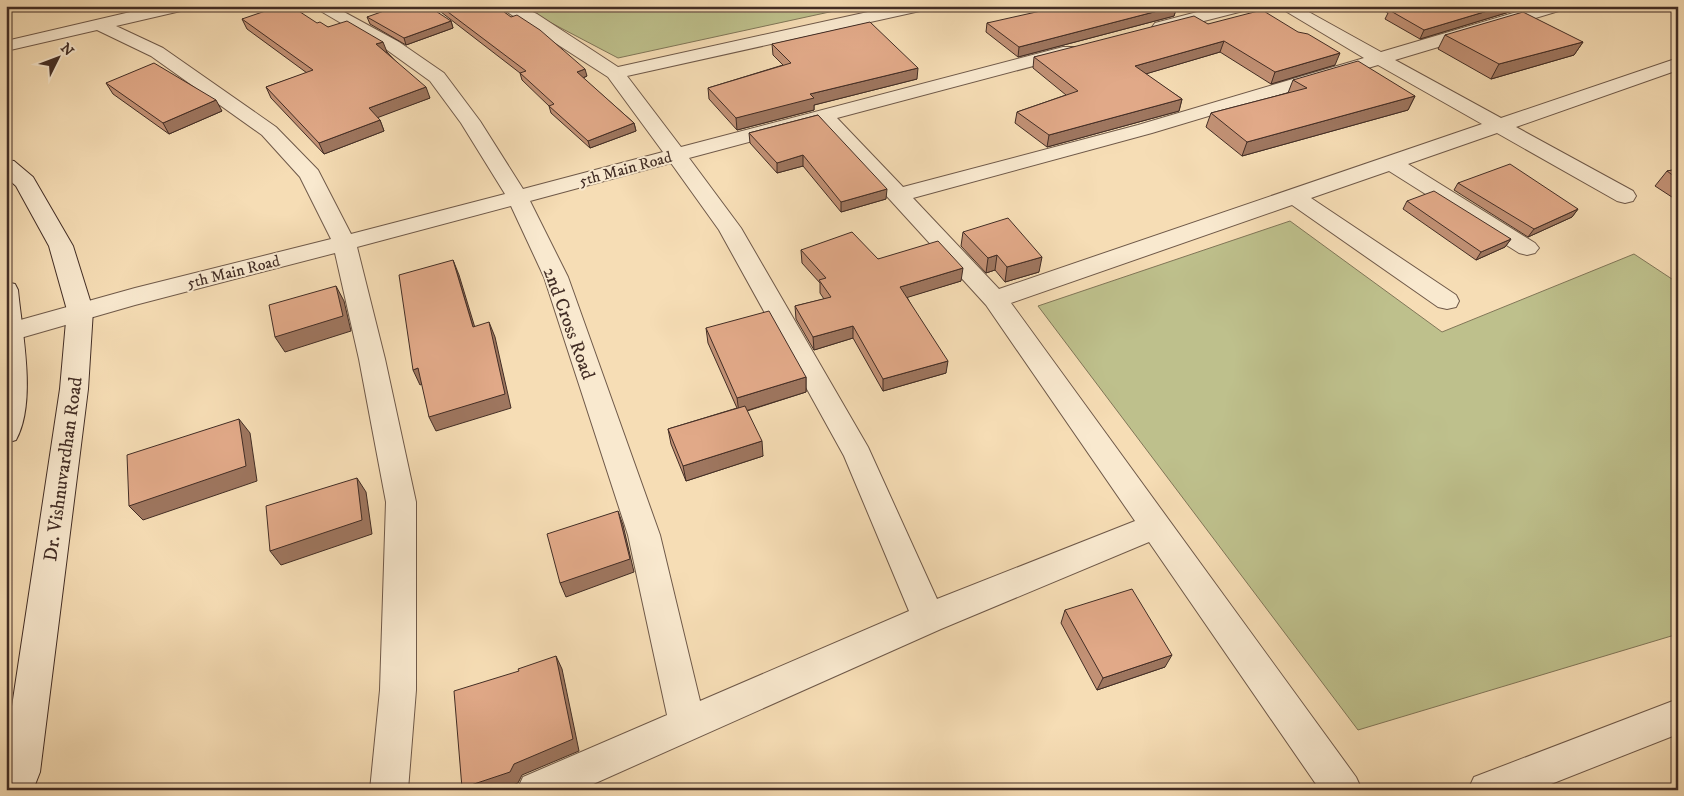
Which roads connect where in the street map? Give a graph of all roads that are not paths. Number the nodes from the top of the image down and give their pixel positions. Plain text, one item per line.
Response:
1 (179, 6) edge
2 (320, 6) edge
3 (506, 6) edge
4 (920, 6) edge
5 (1241, 6) edge
6 (1285, 6) edge
7 (1556, 6) edge
8 (100, 25) junction
9 (1137, 34) edge
10 (6, 46) edge
11 (1089, 46) edge
12 (1380, 59) junction
13 (1678, 64) edge
14 (615, 73) junction
15 (823, 114) junction
16 (1500, 126) junction
17 (677, 154) junction
18 (1391, 163) junction
19 (6, 166) edge
20 (899, 195) junction
21 (517, 196) junction
22 (1294, 196) junction
23 (1625, 196) dead end
24 (344, 243) junction
25 (1527, 248) dead end
26 (6, 290) edge
27 (995, 299) junction
28 (1446, 301) dead end
29 (80, 310) junction
30 (10, 332) junction
31 (9, 382) edge
32 (6, 432) edge
33 (1155, 526) junction
34 (929, 618) junction
35 (1678, 716) edge
36 (687, 723) junction
37 (14, 790) edge
38 (389, 790) edge
39 (536, 790) edge
40 (1343, 790) edge
41 (1487, 790) edge

1 - 8 street
2 - 21 street, 2nd Cross Road
3 - 14 street
4 - 14 street
5 - 9 street
6 - 12 street
7 - 12 street
8 - 10 street
8 - 24 street
11 - 15 street, 5th Main Road
12 - 16 street
12 - 20 street
13 - 16 street
14 - 17 street
15 - 17 street, 5th Main Road
15 - 20 street
16 - 18 street
16 - 23 street
17 - 21 street, 5th Main Road
17 - 34 street
18 - 22 street
18 - 25 street
19 - 29 street, Dr. Vishnuvardhan Road
20 - 27 street
21 - 24 street, 5th Main Road
21 - 36 street, 2nd Cross Road
22 - 27 street
22 - 28 street
24 - 29 street, 5th Main Road
24 - 38 street
26 - 30 street
27 - 33 street
29 - 30 street, 5th Main Road
29 - 37 street, Dr. Vishnuvardhan Road
30 - 31 street
31 - 32 street
33 - 34 street
33 - 40 street
34 - 36 street
35 - 41 street
36 - 39 street

